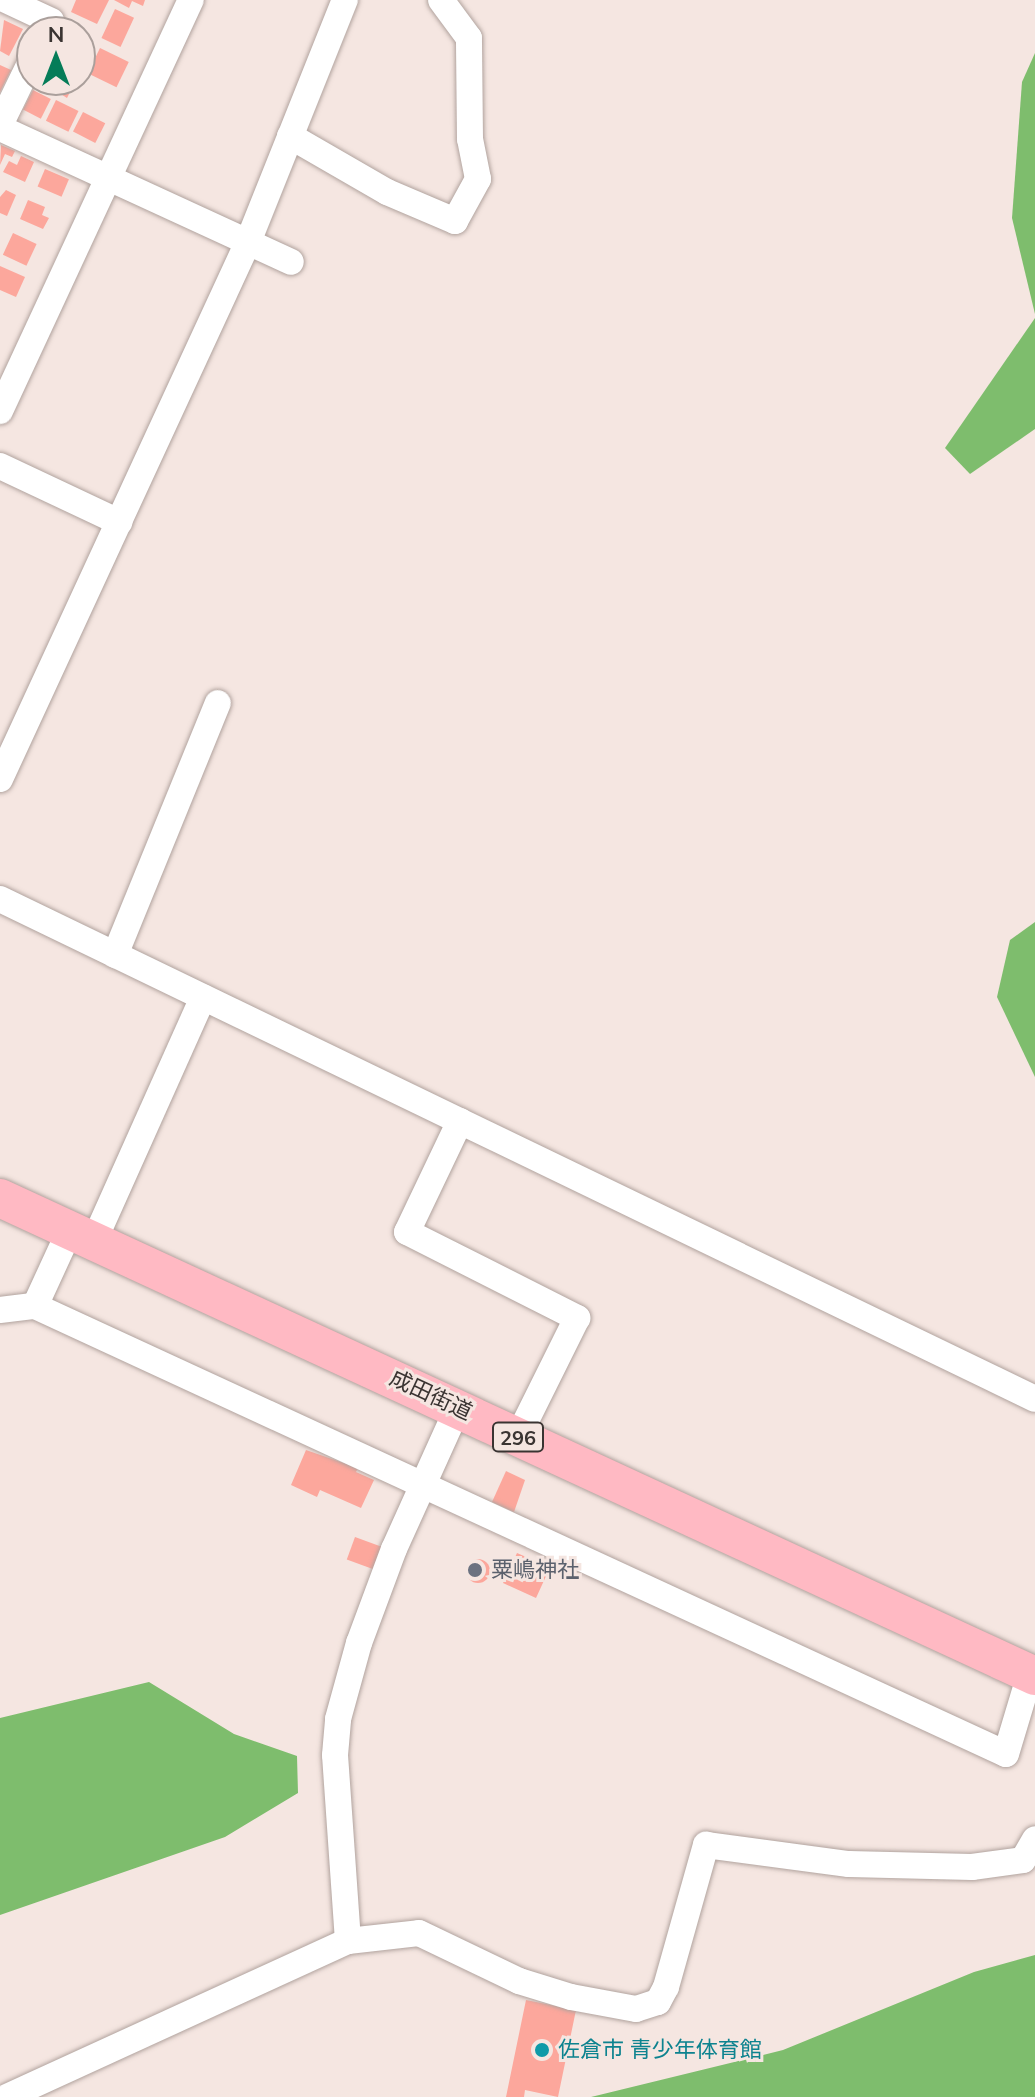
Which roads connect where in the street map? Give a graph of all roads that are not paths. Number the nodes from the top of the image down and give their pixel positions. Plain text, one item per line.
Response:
1 (6, 0) edge
2 (191, 0) edge
3 (345, 0) edge
4 (441, 0) edge
5 (47, 16) edge
6 (16, 92) edge
7 (0, 126) edge
8 (290, 136) junction
9 (111, 179) junction
10 (248, 242) junction
11 (291, 262) dead end
12 (0, 411) edge
13 (0, 466) edge
14 (119, 522) junction
15 (218, 703) dead end
16 (0, 779) edge
17 (0, 899) edge
18 (115, 955) junction
19 (203, 997) junction
20 (460, 1121) junction
21 (0, 1198) edge
22 (82, 1236) junction
23 (35, 1306) junction
24 (0, 1310) edge
25 (1035, 1399) edge
26 (458, 1407) junction
27 (518, 1437) junction
28 (424, 1484) junction
29 (1032, 1675) edge
30 (1035, 1839) edge
31 (348, 1941) junction
32 (7, 2097) edge

1 - 5 street
2 - 9 street
3 - 8 street
4 - 8 street
6 - 7 street
7 - 9 street
8 - 10 street
9 - 10 street
9 - 12 street
10 - 11 street
10 - 14 street
13 - 14 street
14 - 16 street
15 - 18 street
17 - 18 street
18 - 19 street
19 - 20 street
19 - 22 street
20 - 25 street
20 - 27 street
21 - 22 highway, 成田街道 / 296
22 - 23 street
22 - 26 highway, 成田街道 / 296
23 - 24 street
23 - 28 street
26 - 27 highway, 成田街道 / 296
26 - 28 street
27 - 29 highway, 成田街道 / 296
28 - 29 street
28 - 31 street
30 - 31 street
31 - 32 street

